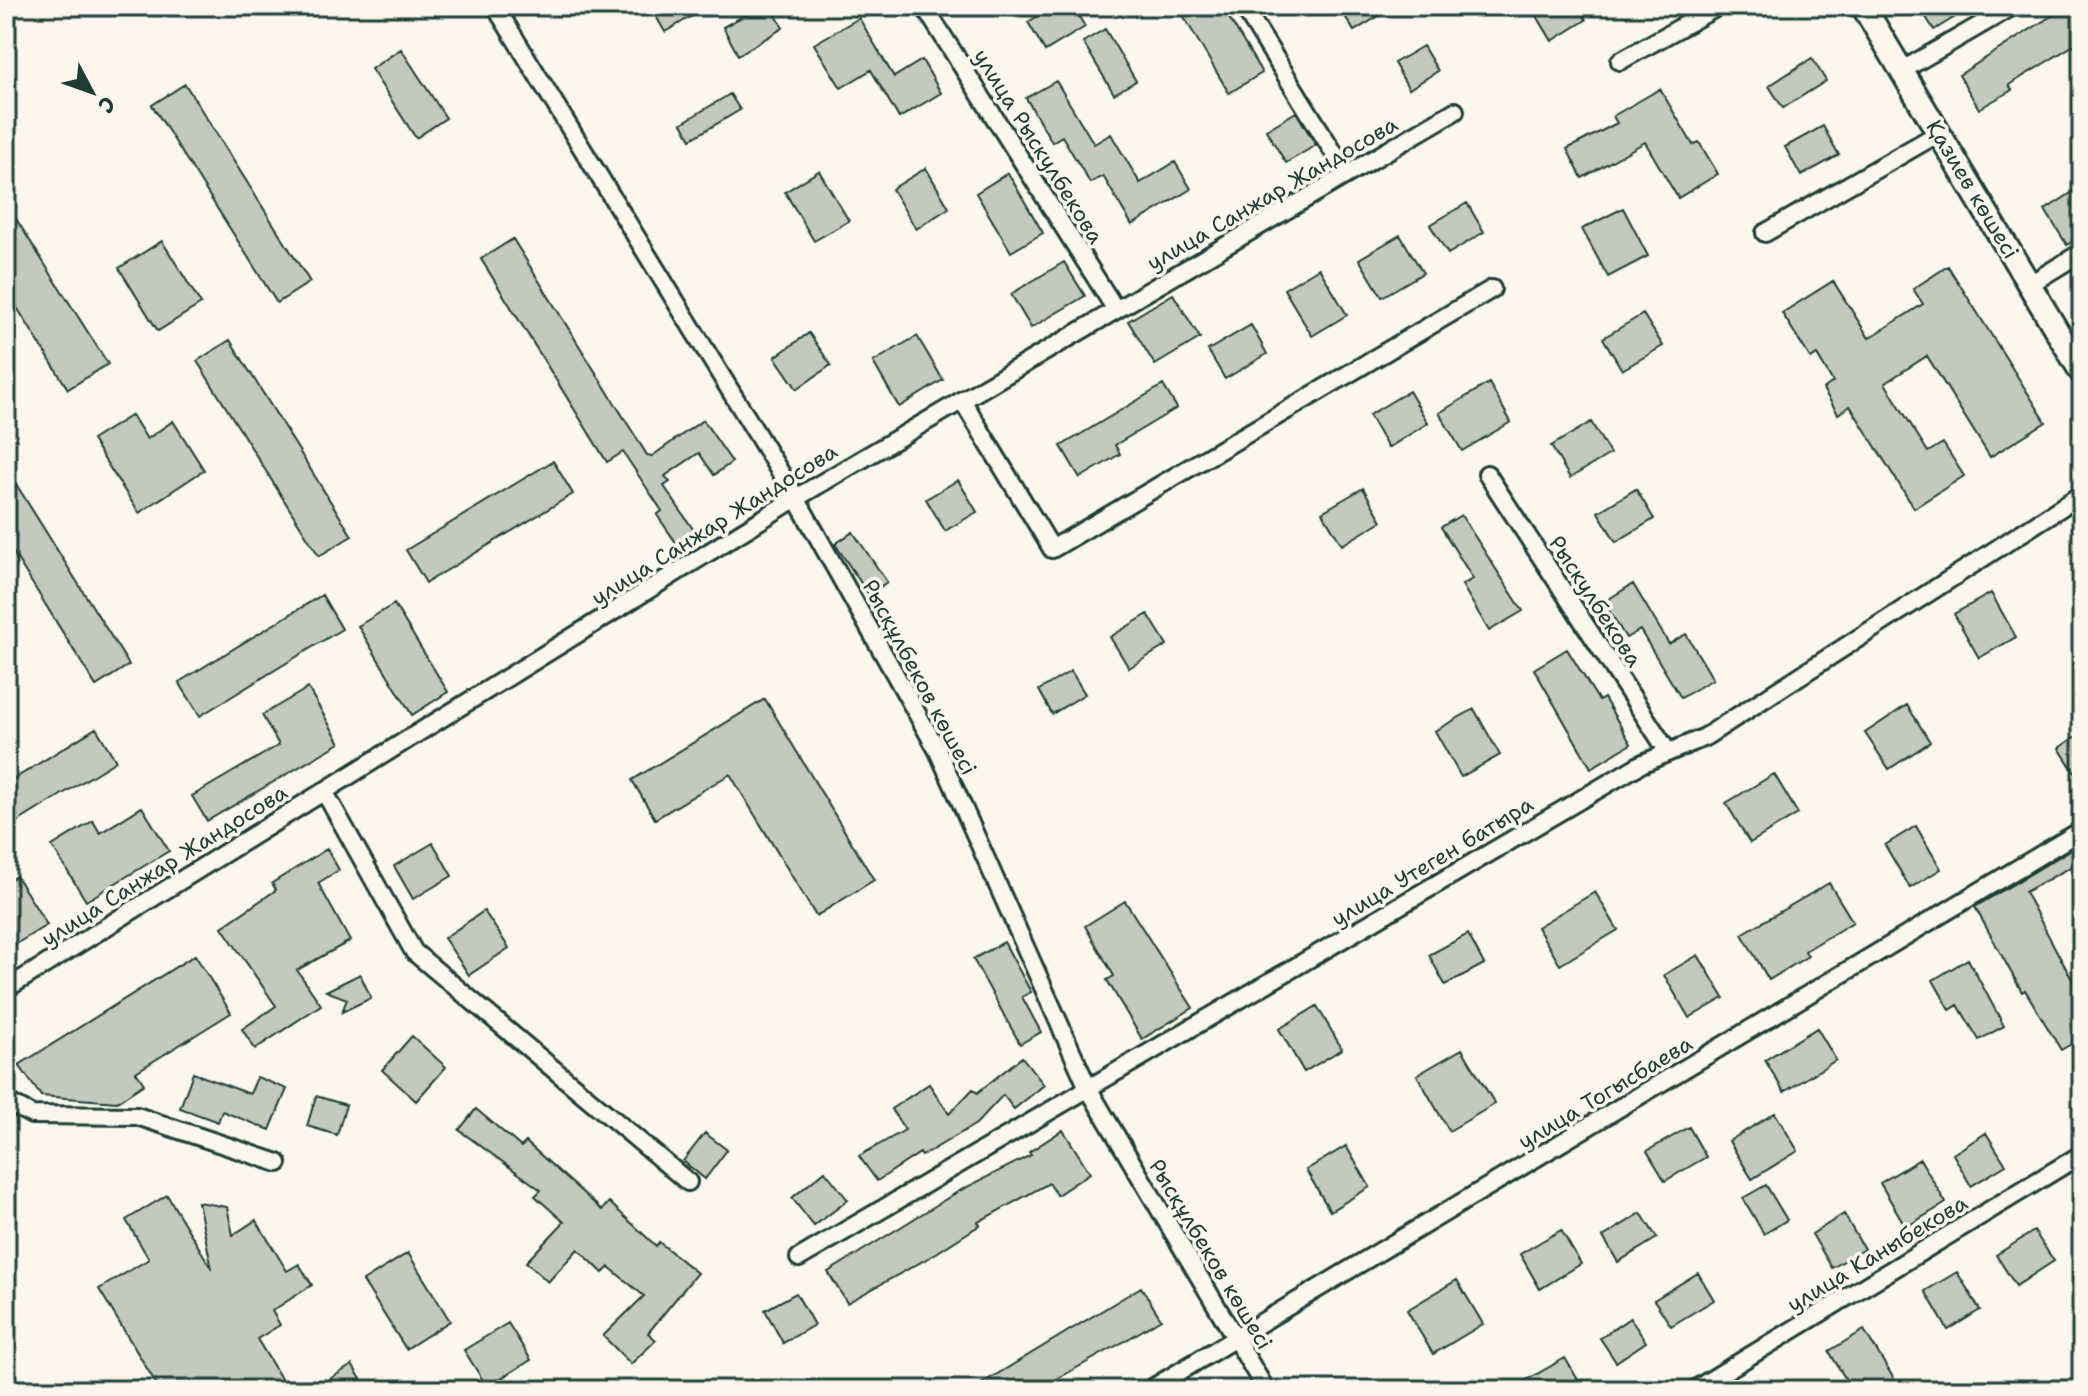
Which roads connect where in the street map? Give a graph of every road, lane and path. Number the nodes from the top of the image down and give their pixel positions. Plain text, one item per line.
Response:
1 (495, 6) edge
2 (924, 6) edge
3 (1243, 6) edge
4 (1719, 6) edge
5 (1863, 6) edge
6 (2013, 6) edge
7 (1620, 61) dead end
8 (1901, 71) junction
9 (1455, 111) dead end
10 (1939, 133) junction
11 (1347, 174) junction
12 (1765, 233) dead end
13 (2082, 252) edge
14 (2030, 284) junction
15 (1492, 289) dead end
16 (1116, 310) junction
17 (2082, 373) edge
18 (962, 400) junction
19 (1487, 474) dead end
20 (2082, 494) edge
21 (796, 498) junction
22 (1668, 752) junction
23 (324, 791) junction
24 (2082, 830) edge
25 (6, 989) edge
26 (1088, 1088) junction
27 (6, 1101) edge
28 (2082, 1154) edge
29 (278, 1163) dead end
30 (688, 1182) dead end
31 (799, 1258) dead end
32 (1235, 1338) junction
33 (1149, 1390) edge
34 (1266, 1390) edge
35 (1694, 1390) edge

1 - 21 street, Рысқұлбеков көшесі
2 - 16 street, улица Рыскулбекова
3 - 11 street
4 - 7 street
5 - 8 street, Қазиев көшесі
6 - 8 street
8 - 10 street, Қазиев көшесі
9 - 11 street, улица Санжар Жандосова
10 - 12 street
10 - 14 street, Қазиев көшесі
11 - 16 street, улица Санжар Жандосова
13 - 14 street
14 - 17 street, Қазиев көшесі
15 - 18 street
16 - 18 street, улица Санжар Жандосова
18 - 21 street, улица Санжар Жандосова
19 - 22 street, Рыскулбекова
20 - 22 street, улица Утеген батыра
21 - 23 street, улица Санжар Жандосова
21 - 26 street, Рысқұлбеков көшесі
22 - 26 street, улица Утеген батыра
23 - 25 street, улица Санжар Жандосова
23 - 30 street
24 - 32 street, улица Тогысбаева
26 - 31 street, улица Утеген батыра
26 - 32 street, Рысқұлбеков көшесі
27 - 29 street
28 - 35 street, улица Каныбекова
32 - 33 street, улица Тогысбаева
32 - 34 street, Рысқұлбеков көшесі

